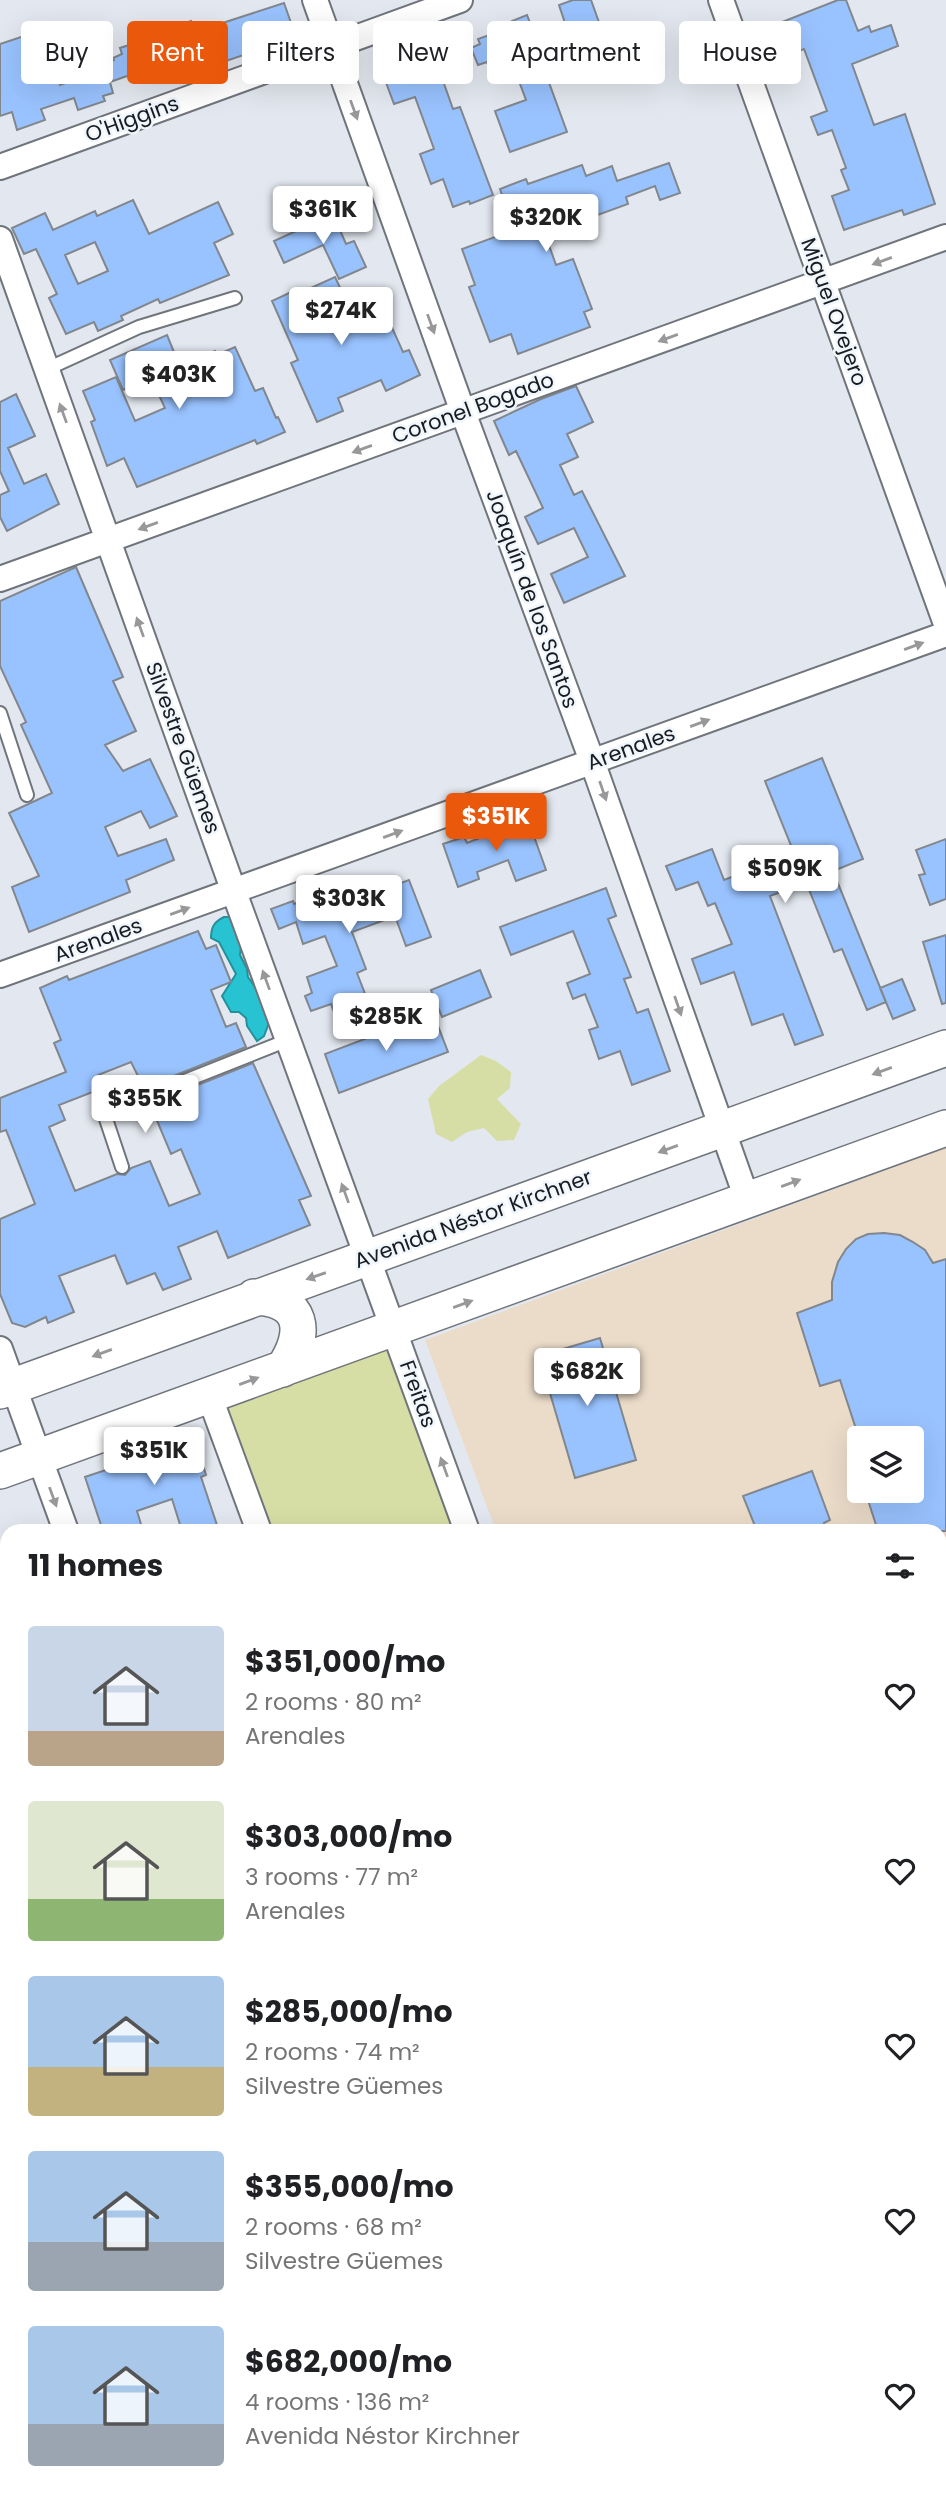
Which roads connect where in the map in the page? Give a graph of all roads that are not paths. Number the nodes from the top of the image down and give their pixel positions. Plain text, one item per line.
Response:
1 (315, 0) edge
2 (460, 0) edge
3 (722, 0) edge
4 (322, 21) edge
5 (359, 37) edge
6 (242, 79) edge
7 (344, 84) edge
8 (0, 167) edge
9 (946, 237) edge
10 (0, 239) edge
11 (823, 282) junction
12 (235, 298) dead end
13 (47, 369) junction
14 (463, 412) junction
15 (109, 540) junction
16 (0, 579) edge
17 (946, 624) edge
18 (946, 634) edge
19 (0, 713) edge
20 (592, 761) junction
21 (27, 795) dead end
22 (234, 892) junction
23 (0, 975) edge
24 (288, 1040) junction
25 (946, 1048) edge
26 (946, 1128) edge
27 (722, 1130) junction
28 (122, 1167) dead end
29 (747, 1199) junction
30 (368, 1257) junction
31 (254, 1297) junction
32 (394, 1329) junction
33 (0, 1349) edge
34 (284, 1369) junction
35 (7, 1389) edge
36 (209, 1395) junction
37 (39, 1457) junction
38 (0, 1471) edge
39 (63, 1524) edge
40 (256, 1524) edge
41 (464, 1524) edge

1 - 4 street, Joaquín de los Santos
2 - 5 street, O'Higgins
3 - 11 street, Miguel Ovejero
6 - 8 street, O'Higgins
7 -> 14 street, Joaquín de los Santos
9 -> 11 street, Coronel Bogado
10 - 13 street, Silvestre Güemes
11 -> 14 street, Coronel Bogado
11 - 17 street, Miguel Ovejero
12 - 13 lane
15 -> 13 street, Silvestre Güemes
14 -> 15 street, Coronel Bogado
14 - 20 street, Joaquín de los Santos
15 - 16 street, Coronel Bogado
22 -> 15 street, Silvestre Güemes
20 -> 18 street, Arenales
19 - 21 lane
22 -> 20 street, Arenales
20 -> 27 street, Joaquín de los Santos
23 -> 22 street, Arenales
24 -> 22 street, Silvestre Güemes
24 - 28 lane
30 -> 24 street, Silvestre Güemes
25 -> 27 main road, Avenida Néstor Kirchner
29 -> 26 main road
27 - 29 street, Joaquín de los Santos
27 -> 30 main road, Avenida Néstor Kirchner
32 -> 29 main road
30 -> 31 main road, Avenida Néstor Kirchner
30 - 32 street, Freitas
31 - 34 main road
31 -> 35 main road, Avenida Néstor Kirchner
32 - 34 main road
41 -> 32 street, Freitas
33 - 35 street
36 -> 34 main road
35 - 37 street
36 - 37 main road
36 - 40 street
37 - 38 main road
37 -> 39 street

